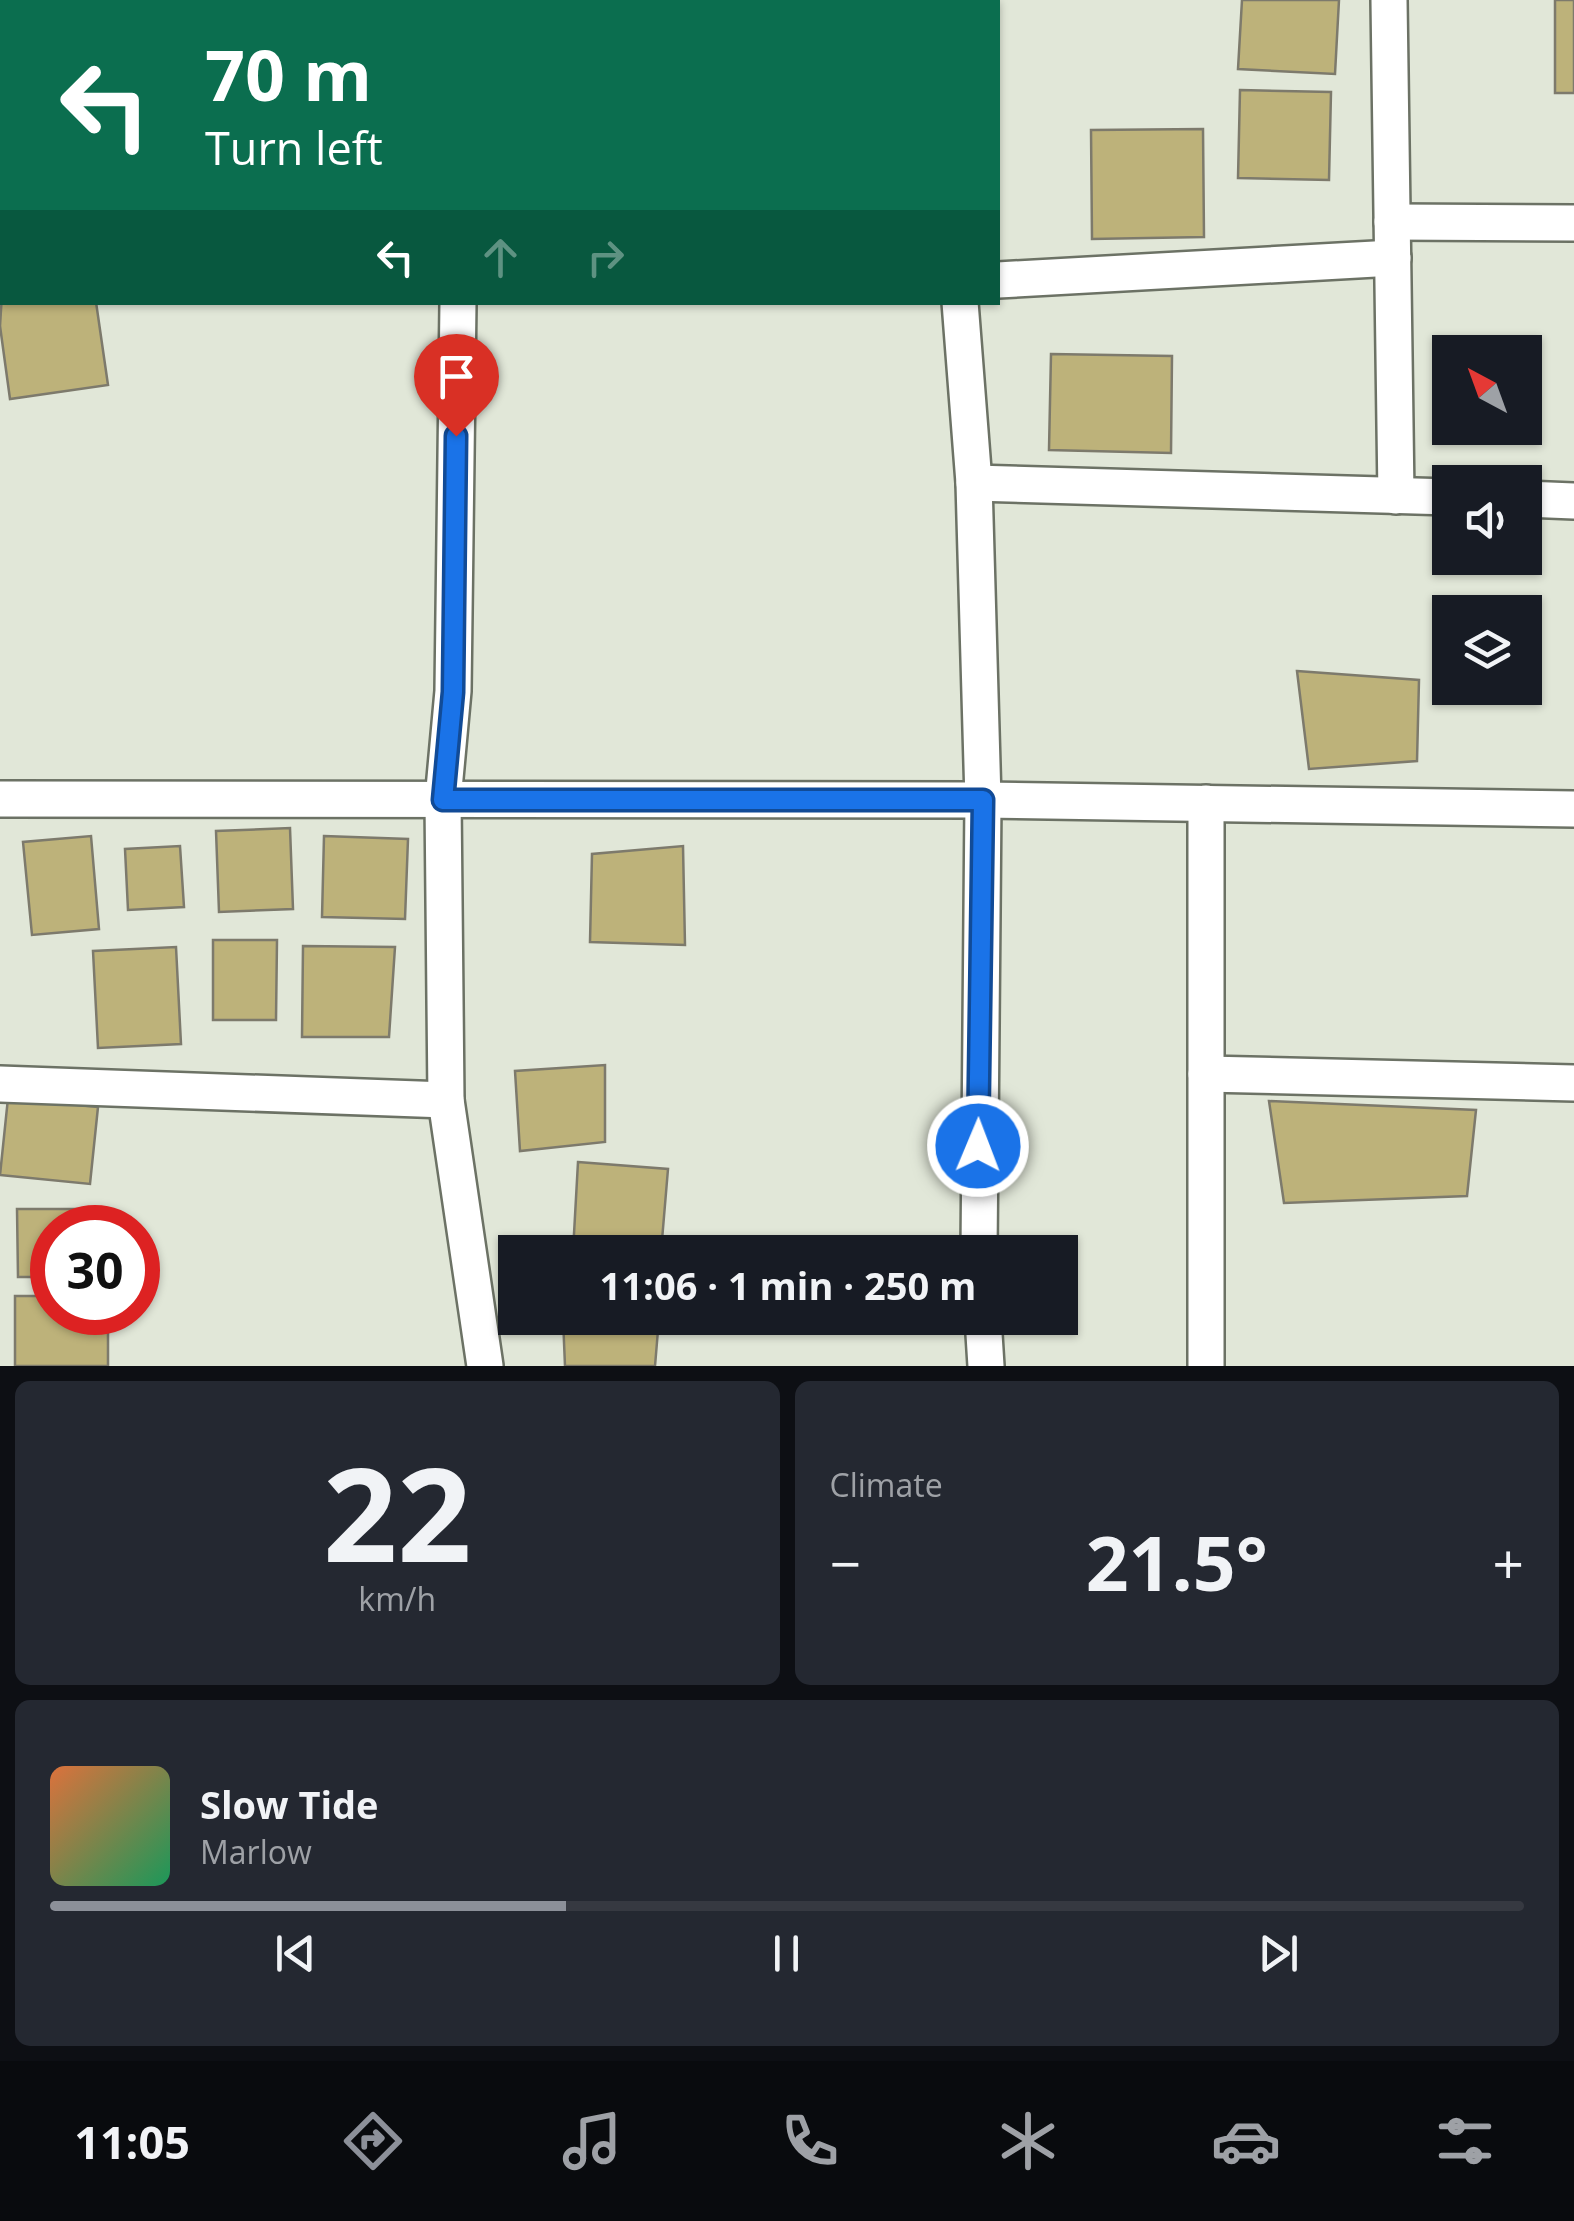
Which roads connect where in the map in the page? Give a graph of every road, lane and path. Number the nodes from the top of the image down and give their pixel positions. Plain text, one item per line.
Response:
1 (1389, 0) edge
2 (1392, 222) junction
3 (1574, 223) edge
4 (1392, 258) junction
5 (1000, 280) edge
6 (458, 305) edge
7 (960, 305) edge
8 (974, 484) junction
9 (1396, 496) junction
10 (1432, 497) edge
11 (1542, 500) edge
12 (1574, 501) edge
13 (0, 799) edge
14 (443, 800) junction
15 (983, 800) junction
16 (1206, 804) junction
17 (1574, 810) edge
18 (1206, 1074) junction
19 (1574, 1083) edge
20 (0, 1084) edge
21 (446, 1100) junction
22 (979, 1235) edge
23 (984, 1335) edge
24 (485, 1366) edge
25 (986, 1366) edge
26 (1206, 1366) edge

1 - 2 street
2 - 3 street
2 - 4 street
4 - 5 street
4 - 9 street
6 - 14 street
7 - 8 street
8 - 9 street
8 - 15 street
9 - 10 street
11 - 12 street
13 - 14 street
14 - 15 street
14 - 21 street
15 - 16 street
15 - 22 street
16 - 17 street
16 - 18 street
18 - 19 street
18 - 26 street
20 - 21 street
21 - 24 street
23 - 25 street

